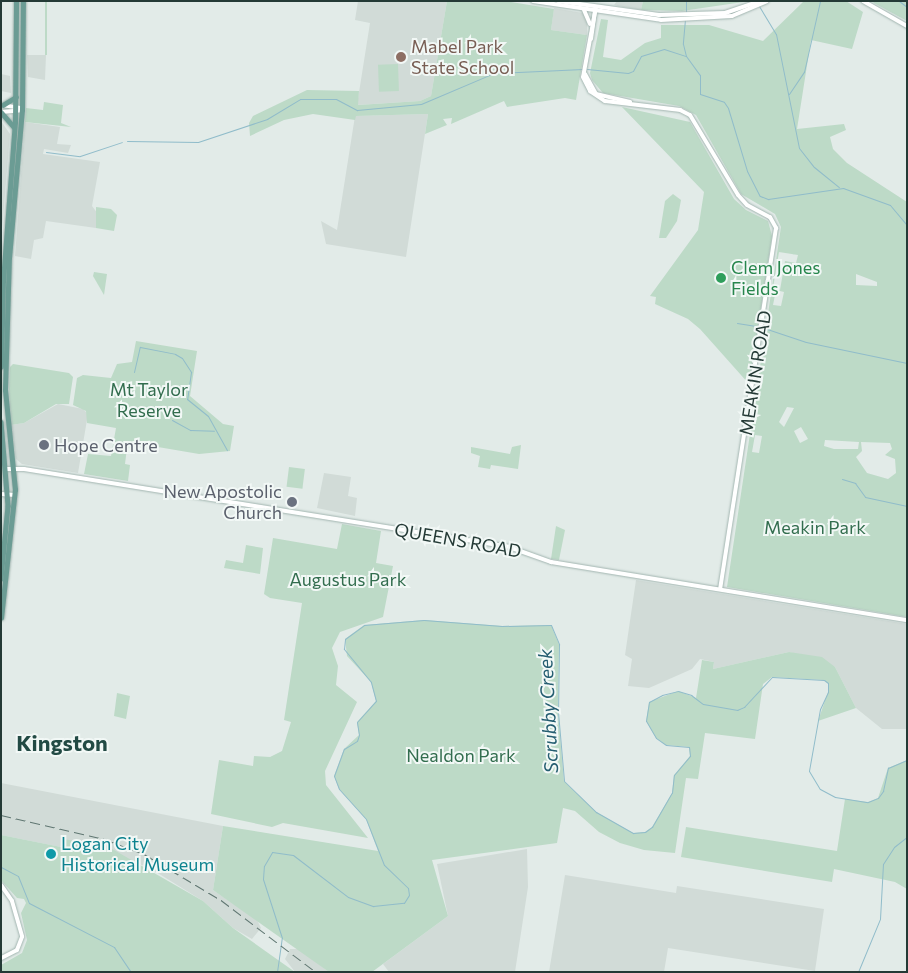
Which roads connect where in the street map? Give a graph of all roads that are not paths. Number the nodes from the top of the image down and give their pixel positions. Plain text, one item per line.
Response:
1 (16, 1) edge
2 (23, 1) edge
3 (533, 1) edge
4 (558, 1) edge
5 (759, 1) edge
6 (767, 1) edge
7 (863, 1) edge
8 (752, 7) junction
9 (584, 10) junction
10 (596, 10) junction
11 (907, 26) edge
12 (591, 29) junction
13 (591, 39) junction
14 (16, 97) junction
15 (2, 105) edge
16 (15, 109) junction
17 (22, 109) junction
18 (1, 112) edge
19 (14, 127) junction
20 (4, 297) edge
21 (1, 367) edge
22 (1, 422) edge
23 (13, 468) junction
24 (7, 469) junction
25 (1, 494) edge
26 (8, 495) junction
27 (15, 495) junction
28 (1, 579) edge
29 (720, 589) junction
30 (1, 618) edge
31 (907, 620) edge
32 (1, 885) edge
33 (2, 957) edge

1 - 14 main road
2 - 17 main road
3 - 9 street
4 - 10 street
5 - 8 street
6 - 8 street
7 - 11 street
8 - 10 street
9 - 10 street
9 - 12 street
10 - 12 street, MEAKIN ROAD
10 - 13 street, MEAKIN ROAD
12 - 13 street, MEAKIN ROAD
13 - 29 street, MEAKIN ROAD
14 - 15 main road
14 - 16 main road
15 - 16 street
16 - 17 street
16 - 18 street
16 - 19 main road
17 - 20 main road
18 - 19 main road
19 - 20 main road
20 - 21 main road
20 - 23 main road
22 - 24 main road
23 - 24 street, QUEENS ROAD
23 - 27 main road
23 - 29 street, QUEENS ROAD
24 - 26 main road
25 - 26 street
26 - 27 street
26 - 28 main road
27 - 30 main road
29 - 31 street, QUEENS ROAD
32 - 33 street

